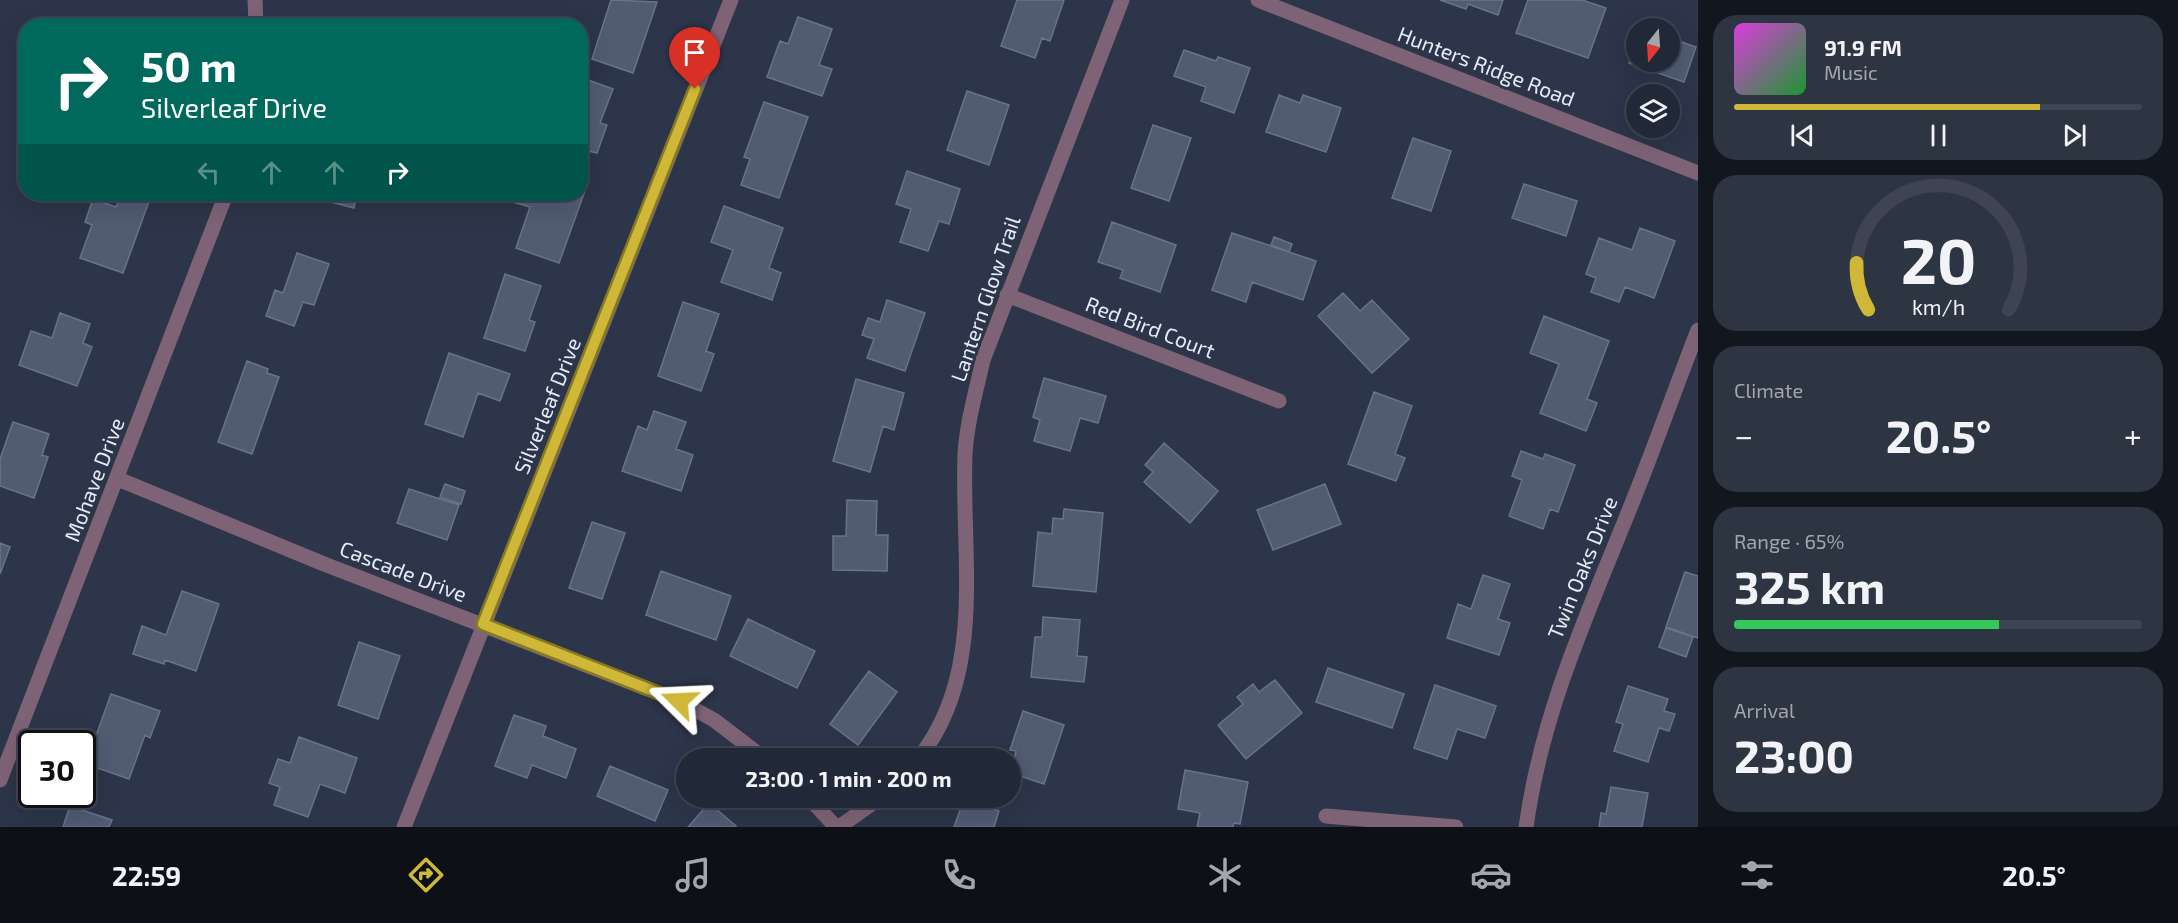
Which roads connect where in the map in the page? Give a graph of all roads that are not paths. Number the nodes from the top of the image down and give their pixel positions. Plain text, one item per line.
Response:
1 (255, 0) edge
2 (731, 0) edge
3 (1122, 0) edge
4 (1258, 0) edge
5 (256, 18) edge
6 (1698, 173) edge
7 (223, 201) edge
8 (1007, 295) junction
9 (1698, 330) edge
10 (1279, 401) dead end
11 (118, 479) junction
12 (483, 624) junction
13 (751, 748) edge
14 (927, 748) edge
15 (0, 780) edge
16 (819, 808) edge
17 (866, 808) edge
18 (1326, 816) dead end
19 (404, 827) edge
20 (838, 827) edge
21 (1456, 827) edge
22 (1526, 827) edge

1 - 5 street
2 - 12 street, Silverleaf Drive
3 - 8 street, Lantern Glow Trail
4 - 6 street, Hunters Ridge Road
7 - 11 street, Mohave Drive
8 - 10 street, Red Bird Court
8 - 14 street, Lantern Glow Trail
9 - 22 street, Twin Oaks Drive
11 - 12 street, Cascade Drive
11 - 15 street, Mohave Drive
12 - 13 street, Cascade Drive
12 - 19 street, Silverleaf Drive
16 - 20 street
17 - 20 street
18 - 21 street

